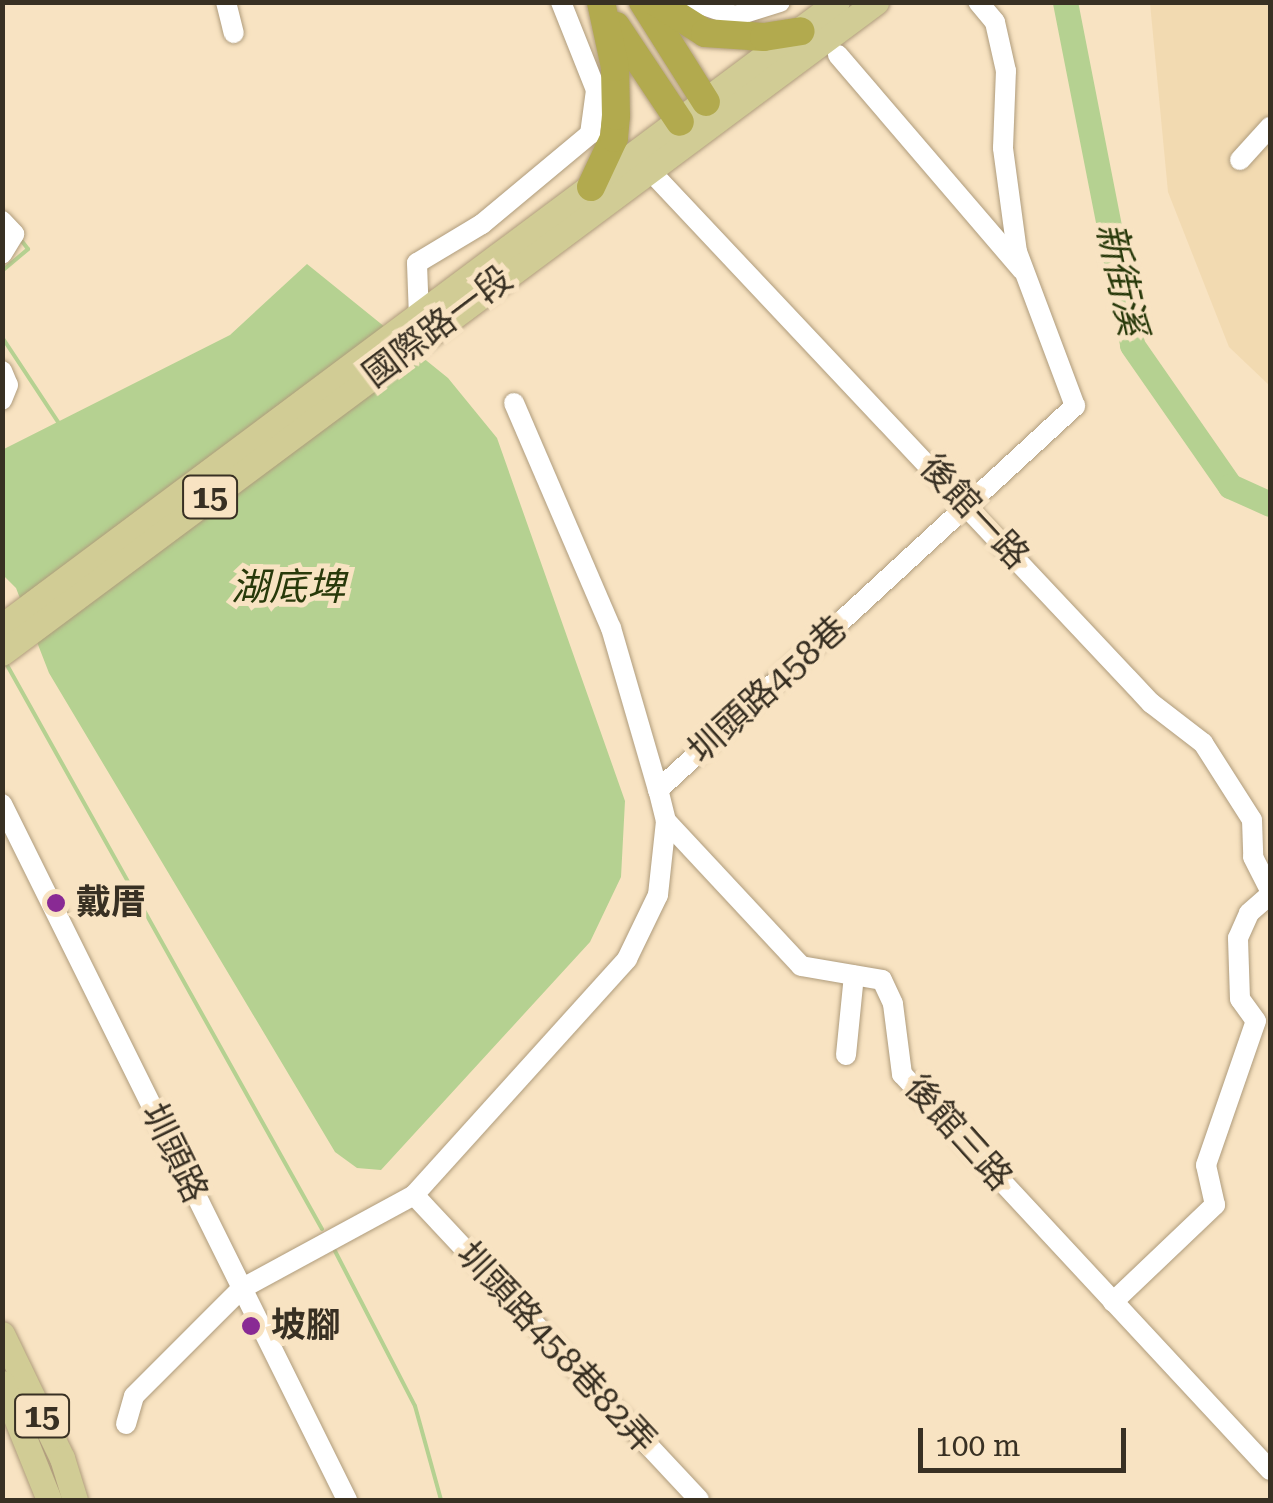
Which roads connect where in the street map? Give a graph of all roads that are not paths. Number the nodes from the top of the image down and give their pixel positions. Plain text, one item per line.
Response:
1 (226, 2) edge
2 (561, 2) edge
3 (602, 2) edge
4 (643, 2) edge
5 (656, 2) edge
6 (695, 2) edge
7 (780, 2) edge
8 (837, 2) edge
9 (876, 2) edge
10 (978, 2) edge
11 (802, 31) junction
12 (234, 33) dead end
13 (838, 56) dead end
14 (708, 114) junction
15 (680, 122) junction
16 (1270, 127) edge
17 (1240, 160) dead end
18 (642, 162) junction
19 (591, 187) junction
20 (2, 222) edge
21 (2, 254) edge
22 (1022, 270) junction
23 (419, 318) junction
24 (2, 371) edge
25 (2, 400) edge
26 (514, 403) dead end
27 (968, 506) junction
28 (6, 615) edge
29 (2, 653) edge
30 (658, 790) junction
31 (2, 804) edge
32 (1262, 814) edge
33 (666, 821) junction
34 (1270, 893) edge
35 (854, 974) junction
36 (846, 1055) dead end
37 (414, 1195) junction
38 (242, 1289) junction
39 (1113, 1302) junction
40 (2, 1334) edge
41 (2, 1383) edge
42 (126, 1424) dead end
43 (1270, 1470) edge
44 (50, 1500) edge
45 (75, 1500) edge
46 (347, 1500) edge
47 (700, 1500) edge

1 - 12 street
2 - 23 street
3 - 15 highway
3 - 19 highway
4 - 14 highway
5 - 11 highway
6 - 7 street
8 - 11 main road, 國際路一段 / 15
9 - 14 main road, 國際路一段 / 15
10 - 22 street, 圳頭路458巷
11 - 14 main road, 國際路一段 / 15
13 - 22 street
14 - 15 main road
14 - 18 main road, 國際路一段 / 15
15 - 18 main road, 國際路一段 / 15
16 - 17 street
18 - 19 main road, 國際路一段 / 15
18 - 27 street, 後館一路
18 - 29 main road, 國際路一段 / 15
19 - 23 main road, 國際路一段 / 15
20 - 21 street
22 - 27 street, 圳頭路458巷
23 - 28 main road, 國際路一段 / 15
24 - 25 street
26 - 30 street
27 - 30 street, 圳頭路458巷
27 - 32 street, 後館一路
30 - 33 street, 圳頭路458巷
31 - 38 street, 圳頭路
32 - 34 street, 後館一路
33 - 35 street, 後館三路
33 - 37 street, 圳頭路458巷
34 - 39 street
35 - 36 street
35 - 39 street, 後館三路
37 - 38 street, 圳頭路458巷
37 - 47 street, 圳頭路458巷82弄
38 - 42 street, 圳頭路458巷
38 - 46 street, 圳頭路
39 - 43 street, 後館三路
40 - 45 main road, 15
41 - 44 main road, 15

